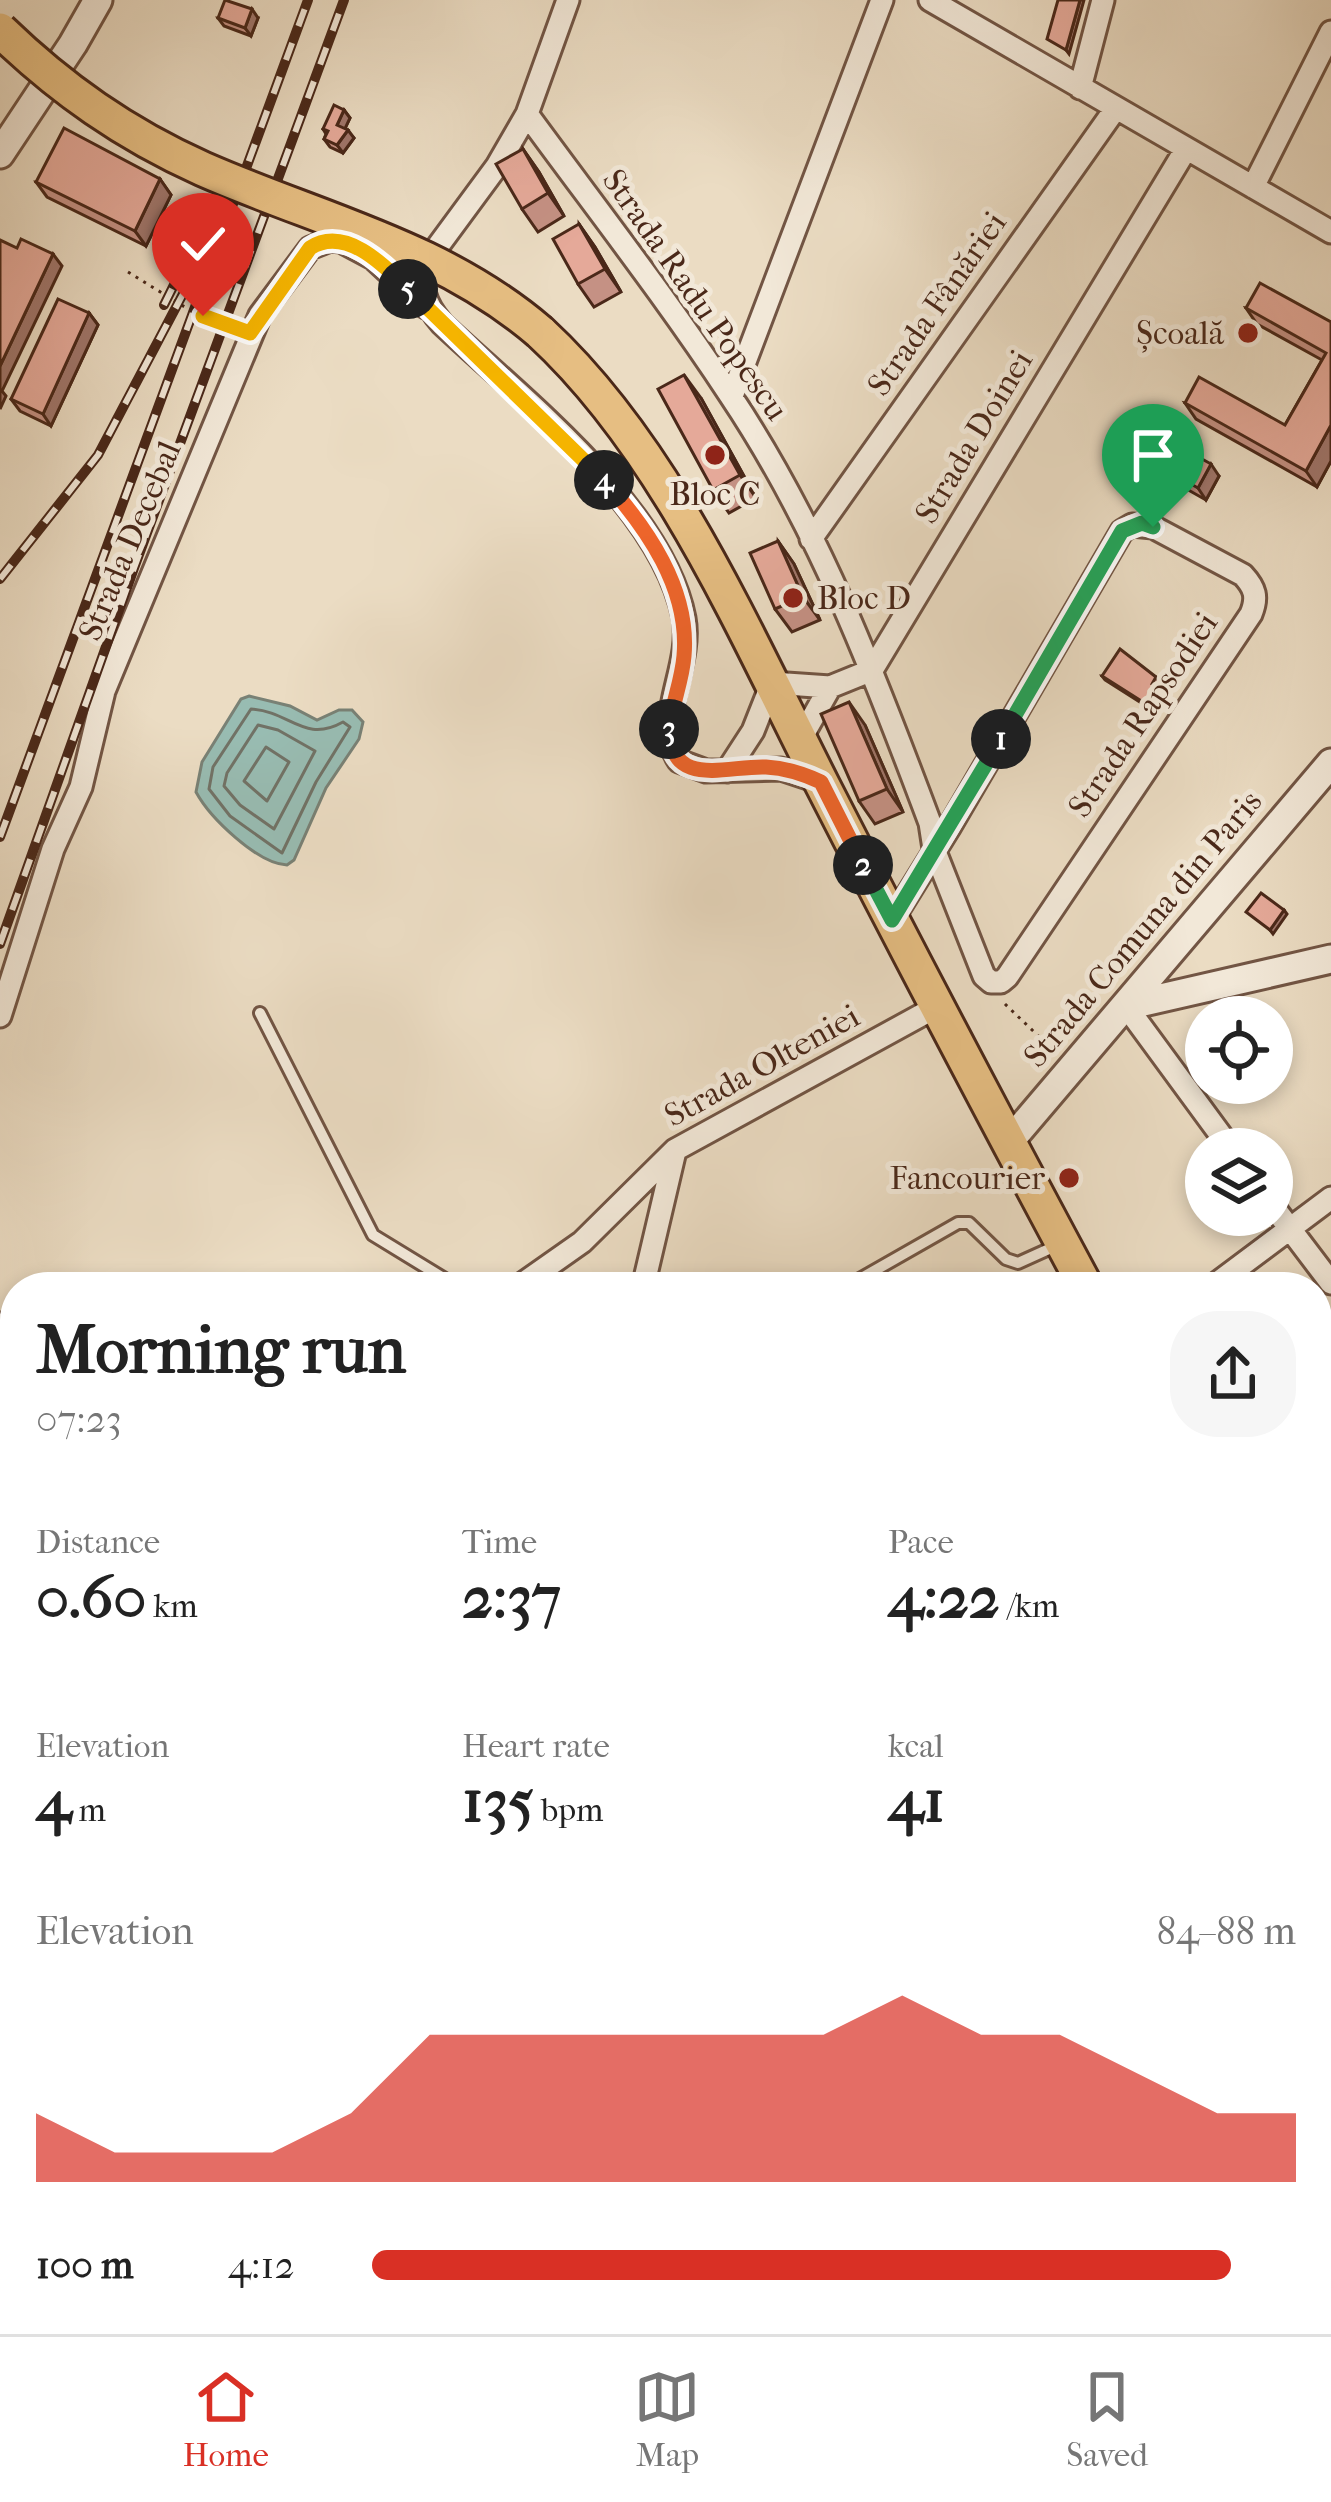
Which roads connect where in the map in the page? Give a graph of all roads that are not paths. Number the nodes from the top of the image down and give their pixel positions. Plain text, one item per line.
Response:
1 (98, 0) edge
2 (568, 0) edge
3 (882, 0) edge
4 (930, 0) edge
5 (1103, 0) edge
6 (0, 30) edge
7 (1331, 32) edge
8 (1080, 88) junction
9 (1117, 108) junction
10 (527, 114) junction
11 (2, 146) edge
12 (1186, 149) junction
13 (1253, 187) junction
14 (1331, 232) edge
15 (431, 311) junction
16 (732, 396) junction
17 (812, 538) junction
18 (872, 670) junction
19 (772, 683) junction
20 (830, 687) junction
21 (800, 740) junction
22 (1331, 763) edge
23 (728, 771) junction
24 (821, 782) junction
25 (934, 849) junction
26 (892, 920) junction
27 (1331, 959) edge
28 (991, 982) joint
29 (938, 1006) junction
30 (1126, 1006) junction
31 (260, 1013) dead end
32 (0, 1016) edge
33 (1216, 1128) edge
34 (1009, 1142) junction
35 (675, 1150) junction
36 (1331, 1198) edge
37 (1293, 1225) edge
38 (1293, 1233) edge
39 (1279, 1236) edge
40 (1063, 1243) junction
41 (433, 1272) edge
42 (539, 1272) edge
43 (647, 1272) edge
44 (872, 1272) edge
45 (1079, 1272) edge
46 (1232, 1272) edge
47 (1323, 1272) edge

1 - 11 street
2 - 10 street
3 - 16 street
4 - 8 street
5 - 8 street
6 - 19 main road, bridge
7 - 13 street
8 - 9 street
9 - 12 street
9 - 17 street, Strada Fânăriei
10 - 15 street
10 - 16 street, Strada Radu Popescu
12 - 13 street
12 - 18 street, Strada Doinei
13 - 14 street
15 - 23 street, Strada Decebal
15 - 32 street, Strada Decebal
16 - 17 street, Strada Radu Popescu
17 - 18 street, Strada Radu Popescu
18 - 20 street
18 - 25 street, Strada Radu Popescu
19 - 20 street
19 - 21 main road
19 - 23 street
20 - 21 street
21 - 24 main road
22 - 30 street, Strada Comuna din Paris
23 - 24 street, Strada Decebal
24 - 26 main road
25 - 26 street
25 - 28 street, Strada Radu Popescu
25 - 28 street, Strada Rapsodiei
26 - 29 main road
27 - 30 street
29 - 34 main road
29 - 35 street, Strada Olteniei
30 - 33 street
30 - 34 street, Strada Comuna din Paris
31 - 41 lane
34 - 40 main road
35 - 42 street, Strada Olteniei
35 - 43 street
36 - 37 street
38 - 47 street
39 - 46 street
40 - 44 lane
40 - 45 main road

